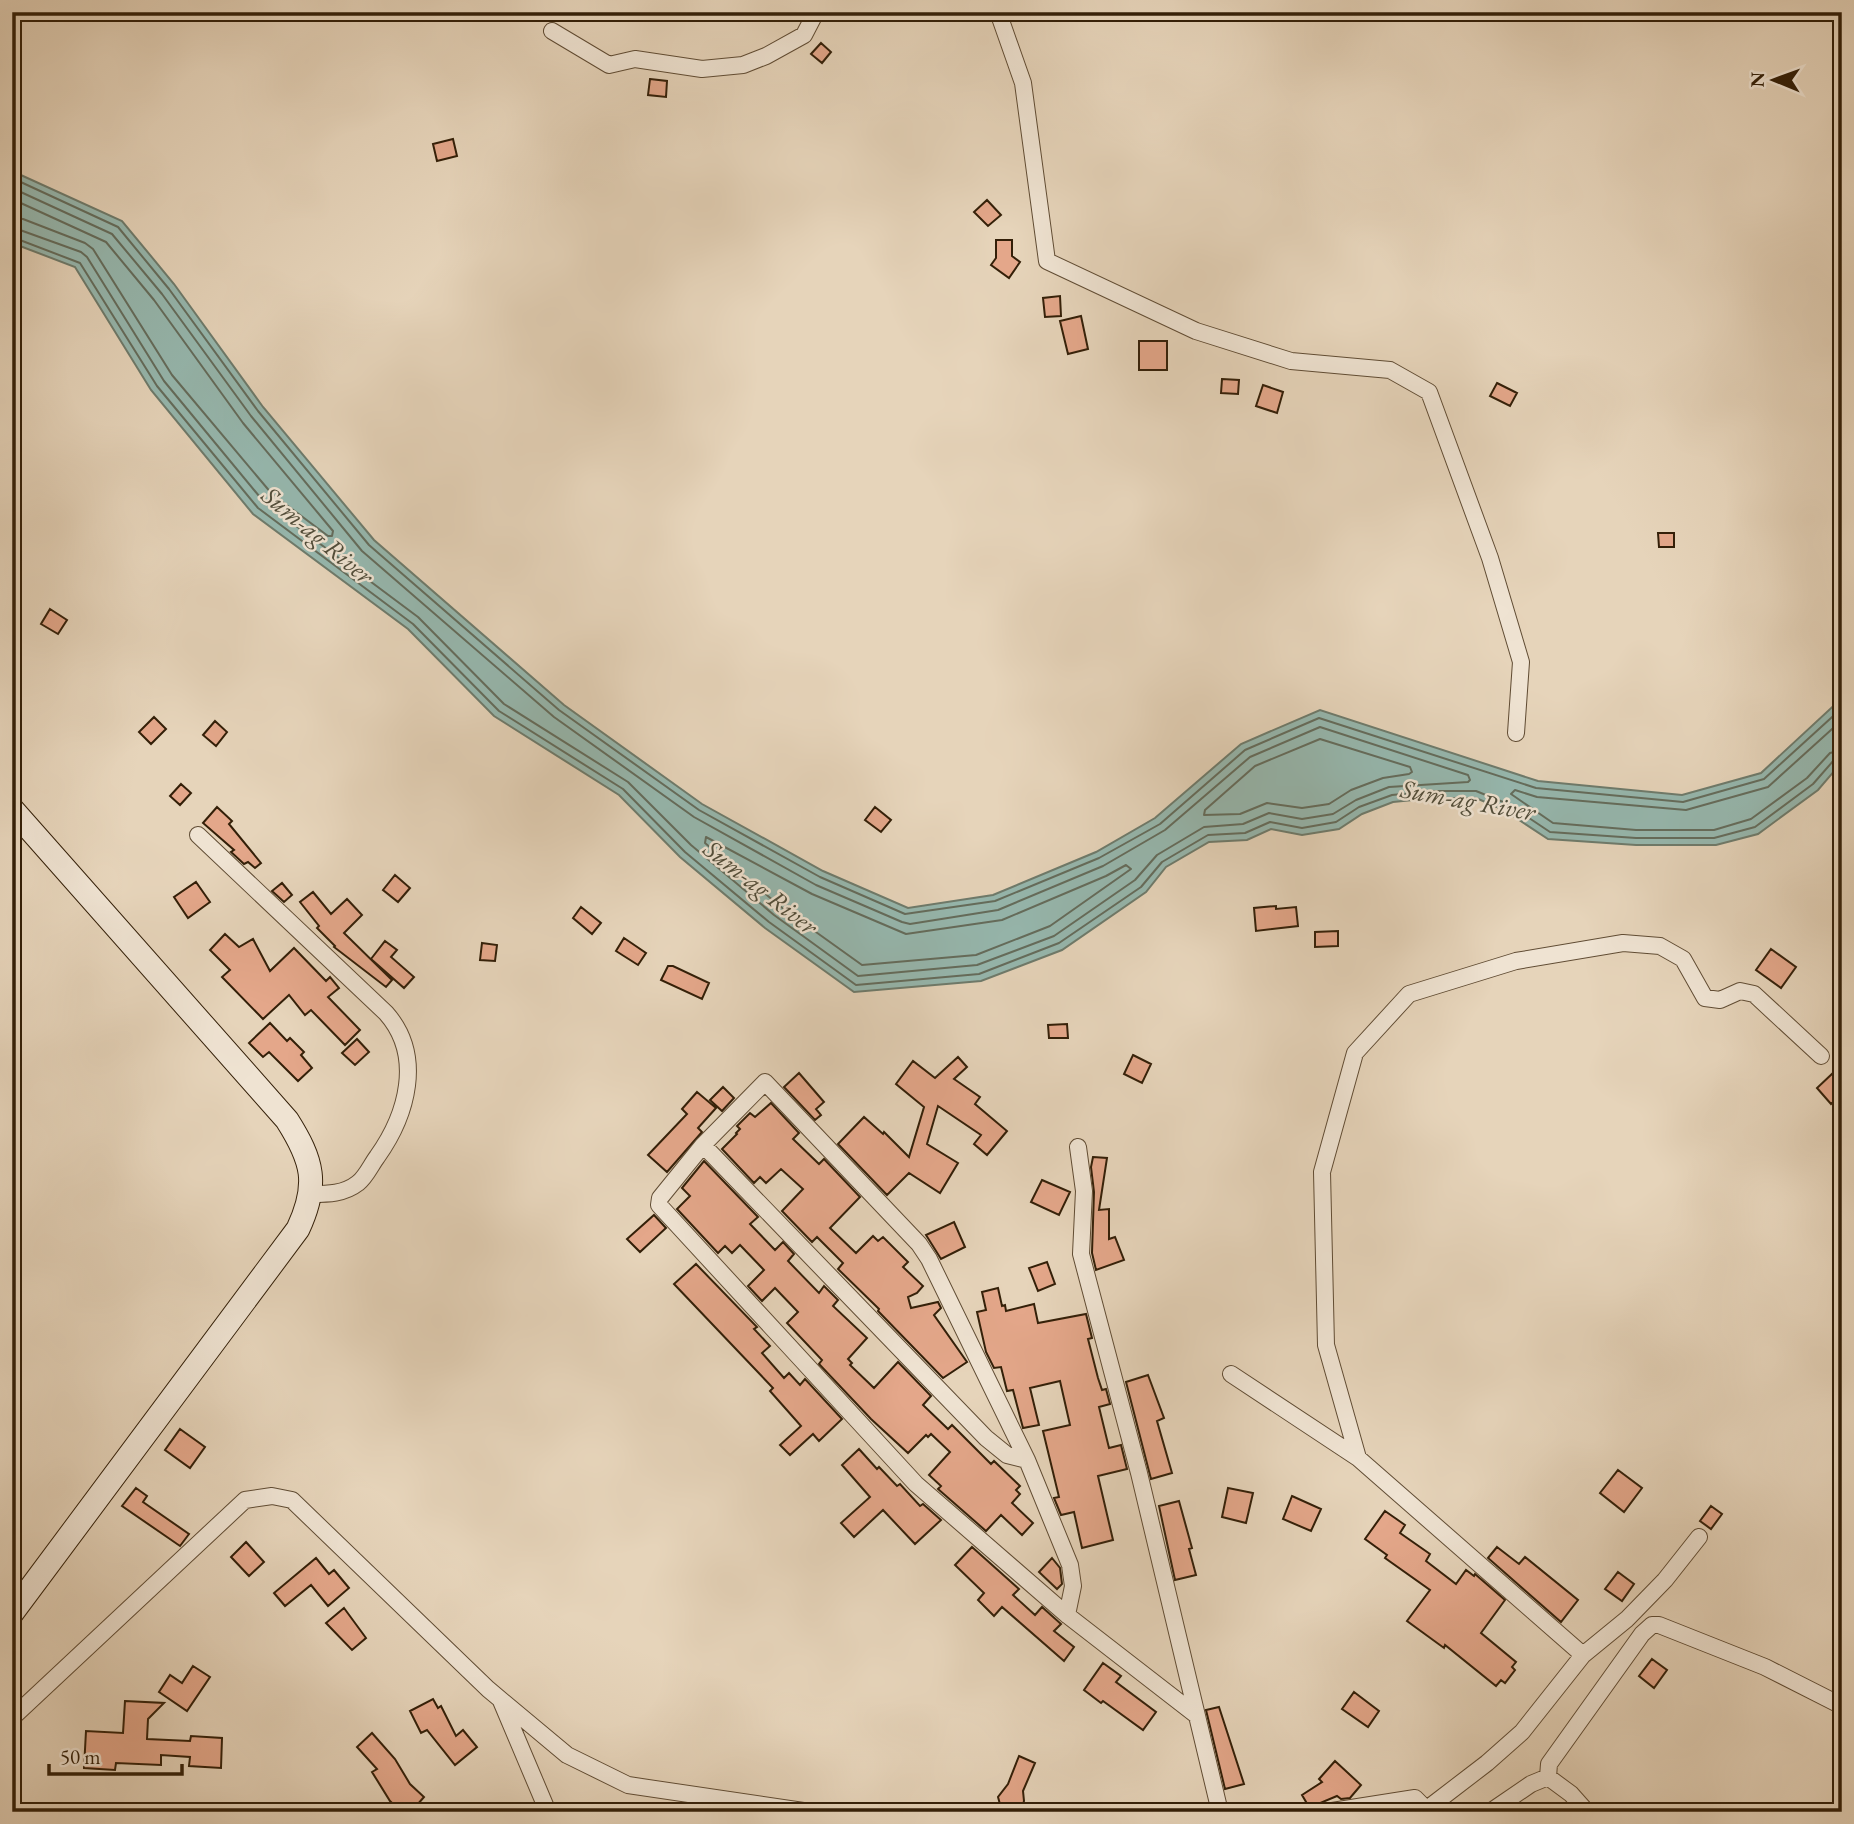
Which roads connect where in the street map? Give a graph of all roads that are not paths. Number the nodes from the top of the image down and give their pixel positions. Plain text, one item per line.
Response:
1 (816, 12) edge
2 (998, 12) edge
3 (552, 31) dead end
4 (1516, 733) dead end
5 (12, 809) edge
6 (198, 835) dead end
7 (1821, 1056) dead end
8 (703, 1145) junction
9 (1078, 1147) dead end
10 (312, 1194) junction
11 (1231, 1374) dead end
12 (1358, 1458) junction
13 (1027, 1460) junction
14 (1699, 1537) dead end
15 (12, 1613) edge
16 (1067, 1615) junction
17 (1583, 1655) junction
18 (500, 1699) junction
19 (1842, 1706) edge
20 (1196, 1715) junction
21 (12, 1718) edge
22 (1548, 1777) junction
23 (1428, 1810) edge
24 (548, 1812) edge
25 (810, 1812) edge
26 (1220, 1812) edge
27 (1326, 1812) edge
28 (1490, 1812) edge
29 (1587, 1812) edge

1 - 3 street
2 - 4 street
5 - 10 main road
6 - 10 street
7 - 12 street
8 - 13 street
8 - 13 street
8 - 16 street
9 - 20 street
10 - 15 main road
11 - 12 street
12 - 17 street
13 - 16 street
14 - 17 street
16 - 20 street
17 - 23 street
18 - 21 street
18 - 24 street
18 - 25 street
19 - 22 street
20 - 26 street
22 - 28 street
22 - 29 street
23 - 27 street

